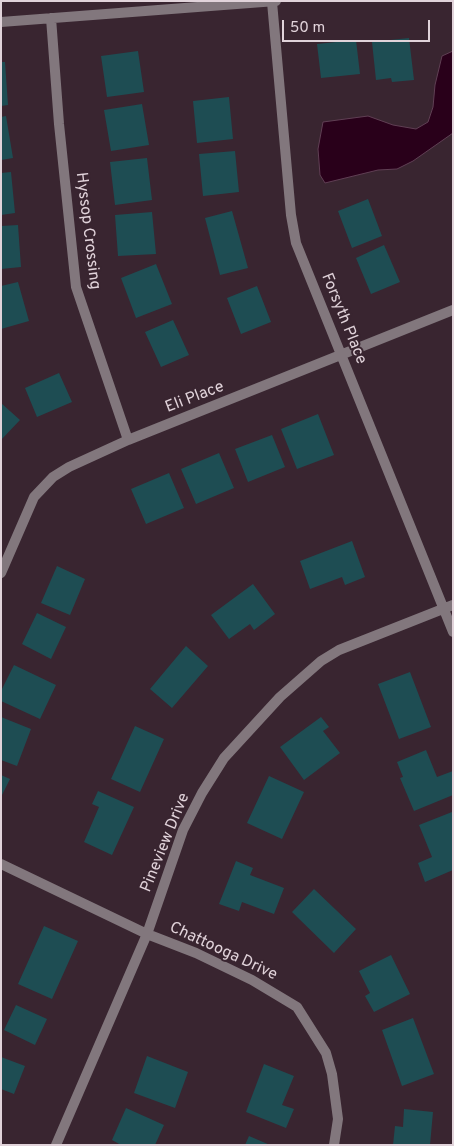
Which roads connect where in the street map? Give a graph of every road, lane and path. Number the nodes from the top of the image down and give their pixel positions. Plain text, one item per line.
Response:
1 (274, 1) edge
2 (51, 18) junction
3 (1, 22) edge
4 (453, 310) edge
5 (342, 356) junction
6 (128, 440) junction
7 (1, 572) edge
8 (448, 606) edge
9 (453, 632) edge
10 (1, 864) edge
11 (147, 934) junction
12 (56, 1145) edge
13 (334, 1145) edge

1 - 2 street
1 - 5 street, Forsyth Place
2 - 3 street
2 - 6 street, Hyssop Crossing
4 - 5 street, Eli Place
5 - 6 street, Eli Place
5 - 8 street, Forsyth Place
6 - 7 street, Eli Place
8 - 9 street, Forsyth Place
8 - 11 street, Pineview Drive
10 - 11 street, Chattooga Drive
11 - 12 street, Pineview Drive
11 - 13 street, Chattooga Drive

